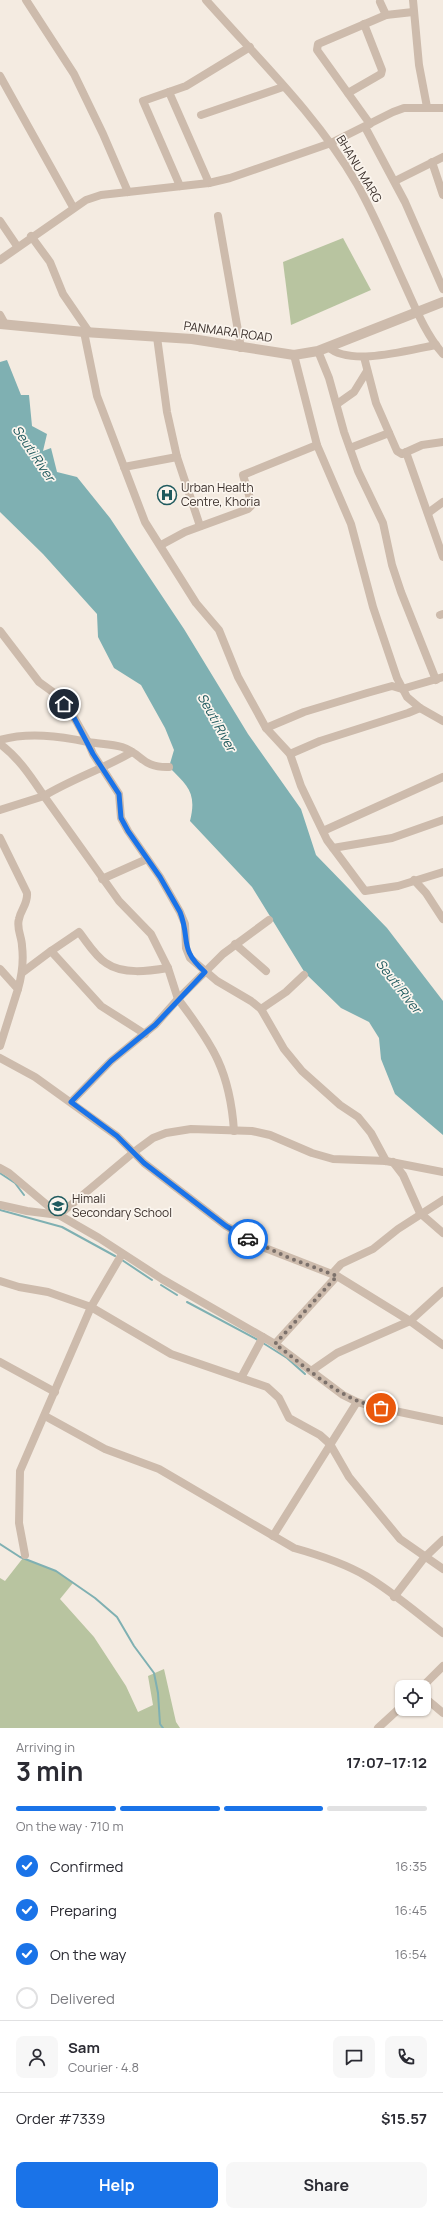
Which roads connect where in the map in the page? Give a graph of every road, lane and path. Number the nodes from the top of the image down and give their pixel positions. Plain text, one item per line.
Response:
1 (26, 0) edge
2 (206, 0) edge
3 (413, 0) edge
4 (380, 2) dead end
5 (413, 12) junction
6 (386, 15) junction
7 (364, 24) junction
8 (250, 47) junction
9 (0, 76) edge
10 (283, 86) junction
11 (169, 92) junction
12 (348, 93) junction
13 (427, 107) junction
14 (443, 108) edge
15 (200, 115) dead end
16 (368, 126) junction
17 (330, 143) junction
18 (443, 157) edge
19 (432, 162) junction
20 (395, 181) junction
21 (209, 183) junction
22 (180, 186) junction
23 (128, 192) junction
24 (443, 195) edge
25 (73, 207) junction
26 (218, 216) dead end
27 (0, 221) edge
28 (31, 236) junction
29 (17, 246) junction
30 (0, 260) edge
31 (443, 289) edge
32 (443, 302) edge
33 (417, 313) junction
34 (2, 321) edge
35 (87, 332) junction
36 (157, 337) junction
37 (436, 345) junction
38 (328, 347) junction
39 (241, 348) junction
40 (318, 351) junction
41 (294, 354) junction
42 (443, 354) edge
43 (364, 357) junction
44 (367, 371) junction
45 (336, 404) junction
46 (389, 433) junction
47 (443, 442) edge
48 (317, 446) junction
49 (350, 448) junction
50 (406, 452) junction
51 (177, 457) junction
52 (124, 467) junction
53 (443, 502) edge
54 (428, 513) junction
55 (200, 526) junction
56 (161, 546) junction
57 (443, 558) edge
58 (0, 631) edge
59 (440, 679) edge
60 (402, 689) junction
61 (420, 708) junction
62 (443, 720) edge
63 (266, 728) junction
64 (0, 740) edge
65 (88, 742) junction
66 (0, 744) edge
67 (132, 752) junction
68 (290, 754) junction
69 (169, 767) dead end
70 (102, 769) junction
71 (443, 777) edge
72 (44, 796) junction
73 (0, 810) edge
74 (443, 820) edge
75 (323, 831) junction
76 (0, 838) edge
77 (333, 848) junction
78 (147, 859) junction
79 (443, 872) edge
80 (102, 879) junction
81 (414, 880) junction
82 (443, 918) edge
83 (270, 920) dead end
84 (235, 944) junction
85 (51, 951) junction
86 (168, 968) junction
87 (0, 969) edge
88 (266, 971) dead end
89 (23, 972) junction
90 (205, 972) junction
91 (304, 975) dead end
92 (18, 989) junction
93 (178, 999) junction
94 (261, 1009) junction
95 (145, 1034) junction
96 (0, 1046) edge
97 (0, 1058) edge
98 (71, 1102) junction
99 (234, 1131) junction
100 (134, 1152) junction
101 (389, 1161) junction
102 (0, 1168) edge
103 (443, 1172) edge
104 (443, 1200) edge
105 (0, 1205) edge
106 (420, 1214) junction
107 (59, 1215) junction
108 (443, 1233) edge
109 (122, 1254) junction
110 (335, 1275) junction
111 (1, 1284) edge
112 (443, 1291) edge
113 (91, 1307) junction
114 (410, 1321) junction
115 (263, 1337) junction
116 (275, 1344) junction
117 (443, 1345) edge
118 (0, 1362) edge
119 (311, 1371) junction
120 (241, 1378) junction
121 (55, 1392) junction
122 (357, 1402) junction
123 (45, 1416) junction
124 (443, 1421) edge
125 (330, 1444) junction
126 (273, 1536) junction
127 (443, 1540) edge
128 (25, 1555) dead end
129 (424, 1558) junction
130 (443, 1569) edge
131 (394, 1597) junction
132 (443, 1633) edge
133 (443, 1666) edge
134 (429, 1680) edge
135 (431, 1702) edge
136 (395, 1712) edge
137 (443, 1712) edge
138 (378, 1728) edge

1 - 23 street
2 - 8 street, BHANU MARG
3 - 5 street
4 - 6 street
5 - 6 street
5 - 13 street
6 - 7 street
7 - 12 street
7 - 12 street
8 - 10 street, BHANU MARG
8 - 11 street
9 - 25 street
10 - 15 street
10 - 17 street, BHANU MARG
11 - 21 street
11 - 22 street
12 - 16 street
13 - 14 street
13 - 16 street
16 - 17 street
16 - 20 street
17 - 21 street
17 - 33 street, BHANU MARG
18 - 19 street
19 - 20 street
19 - 24 street
20 - 31 street
21 - 22 street
22 - 23 street
23 - 25 street
25 - 28 street
26 - 39 street
27 - 29 street
28 - 29 street
28 - 35 street
29 - 30 street
32 - 33 street, PANMARA ROAD
33 - 37 street, BHANU MARG
33 - 38 street, PANMARA ROAD
34 - 35 street, PANMARA ROAD
35 - 36 street, PANMARA ROAD
35 - 52 street
36 - 39 street, PANMARA ROAD
36 - 51 street
37 - 42 street, BHANU MARG
37 - 43 street
38 - 40 street, PANMARA ROAD
38 - 43 street
39 - 41 street, PANMARA ROAD
40 - 41 street, PANMARA ROAD
40 - 45 street
41 - 48 street
43 - 44 street
44 - 45 street
44 - 46 street
45 - 49 street
46 - 49 street
46 - 50 street
47 - 50 street
48 - 55 street
48 - 60 street
49 - 59 street
50 - 54 street
51 - 52 street
51 - 55 street
52 - 56 street
53 - 54 street
54 - 57 street
55 - 56 street
56 - 63 street
58 - 65 street
59 - 60 street
60 - 61 street
60 - 63 street
61 - 62 street
61 - 68 street
63 - 68 street
64 - 65 street
65 - 67 street
65 - 70 street
66 - 72 street
67 - 69 street
67 - 70 street
68 - 75 street
70 - 72 street
70 - 78 street
71 - 75 street
72 - 73 street
72 - 80 street
74 - 77 street
75 - 77 street
76 - 89 street
77 - 81 street
78 - 80 street
78 - 90 street
79 - 81 street
80 - 86 street
81 - 82 street
83 - 84 street
84 - 88 street
84 - 90 street
85 - 86 street
85 - 89 street
85 - 95 street
86 - 93 street
87 - 92 street
89 - 92 street
90 - 93 street
90 - 94 street
91 - 94 street
92 - 96 street
93 - 95 street
93 - 99 street
94 - 101 street
95 - 98 street
97 - 98 street
98 - 100 street
99 - 100 street
99 - 101 street
100 - 107 street
100 - 110 street
101 - 103 street
101 - 106 street
102 - 107 street
104 - 106 street
105 - 107 street
106 - 108 street
106 - 110 street
107 - 109 street
109 - 113 street
109 - 115 street
110 - 114 street
110 - 116 street
111 - 113 street
112 - 114 street
113 - 120 street
113 - 121 street
114 - 117 street
114 - 119 street
115 - 116 street
115 - 120 street
116 - 119 street
118 - 121 street
119 - 122 street
120 - 125 street
121 - 123 street
122 - 124 street
122 - 125 street
123 - 126 street
123 - 128 street
125 - 126 street
125 - 129 street
126 - 131 street
127 - 129 street
129 - 130 street
129 - 131 street
131 - 132 street
133 - 134 street
135 - 137 street
136 - 138 street

